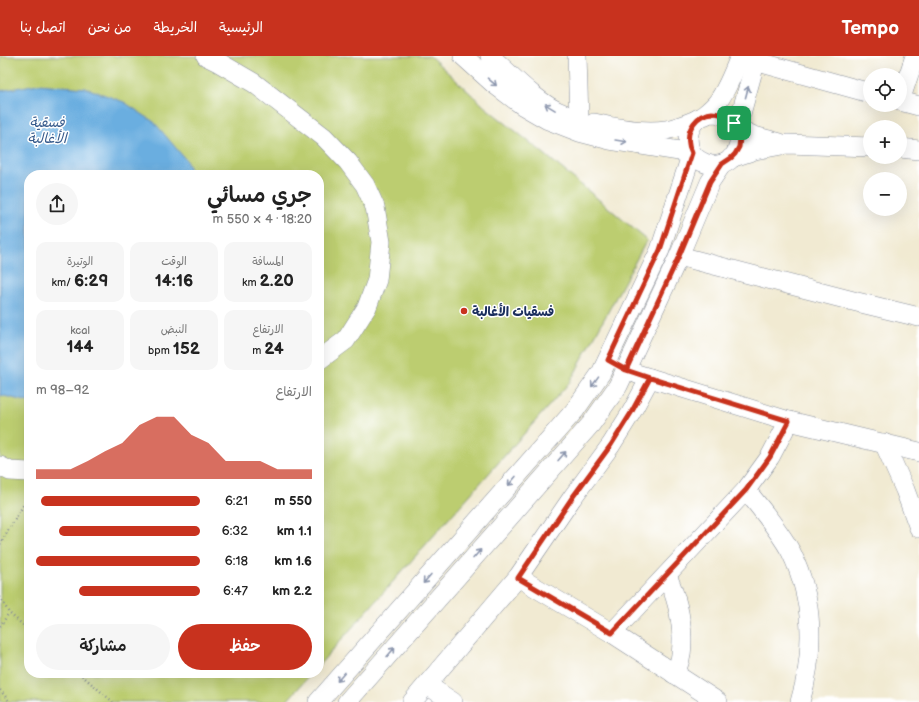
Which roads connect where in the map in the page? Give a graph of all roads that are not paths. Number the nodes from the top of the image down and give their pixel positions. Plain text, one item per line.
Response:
1 (206, 56) edge
2 (463, 56) edge
3 (490, 56) edge
4 (577, 56) edge
5 (915, 56) edge
6 (751, 58) edge
7 (907, 80) edge
8 (863, 91) edge
9 (907, 103) edge
10 (919, 106) edge
11 (700, 118) junction
12 (579, 120) junction
13 (737, 128) junction
14 (788, 144) junction
15 (863, 147) edge
16 (907, 149) edge
17 (919, 150) edge
18 (692, 153) junction
19 (727, 161) junction
20 (679, 256) junction
21 (919, 317) edge
22 (324, 356) edge
23 (608, 360) junction
24 (626, 370) junction
25 (650, 378) junction
26 (789, 421) junction
27 (884, 444) junction
28 (919, 452) edge
29 (0, 466) edge
30 (24, 472) edge
31 (746, 490) junction
32 (919, 528) edge
33 (667, 575) junction
34 (518, 578) junction
35 (612, 633) junction
36 (674, 674) junction
37 (427, 685) junction
38 (318, 702) edge
39 (347, 702) edge
40 (412, 702) edge
41 (453, 702) edge
42 (718, 702) edge
43 (800, 702) edge

1 - 22 street
2 -> 18 street
12 -> 3 street
4 - 12 street
5 - 7 street
6 - 8 street
6 - 11 street
13 -> 6 street
9 - 10 street
11 - 12 street
11 - 13 street
11 - 18 street
13 - 14 street
13 - 19 street
14 - 15 street
14 - 19 street
16 - 17 street
18 - 19 street
18 - 23 street
19 - 20 street
20 - 21 street
20 - 24 street
23 - 24 street
23 -> 38 street
24 - 25 street
39 -> 24 street
25 - 26 street
25 - 34 street
26 - 27 street
26 - 31 street
27 - 28 street
27 - 32 street
29 - 30 street
31 - 33 street
31 - 43 street
33 - 35 street
33 - 36 street
34 - 35 street
34 - 37 street
35 - 36 street
36 - 42 street
37 - 40 street
37 - 41 street

